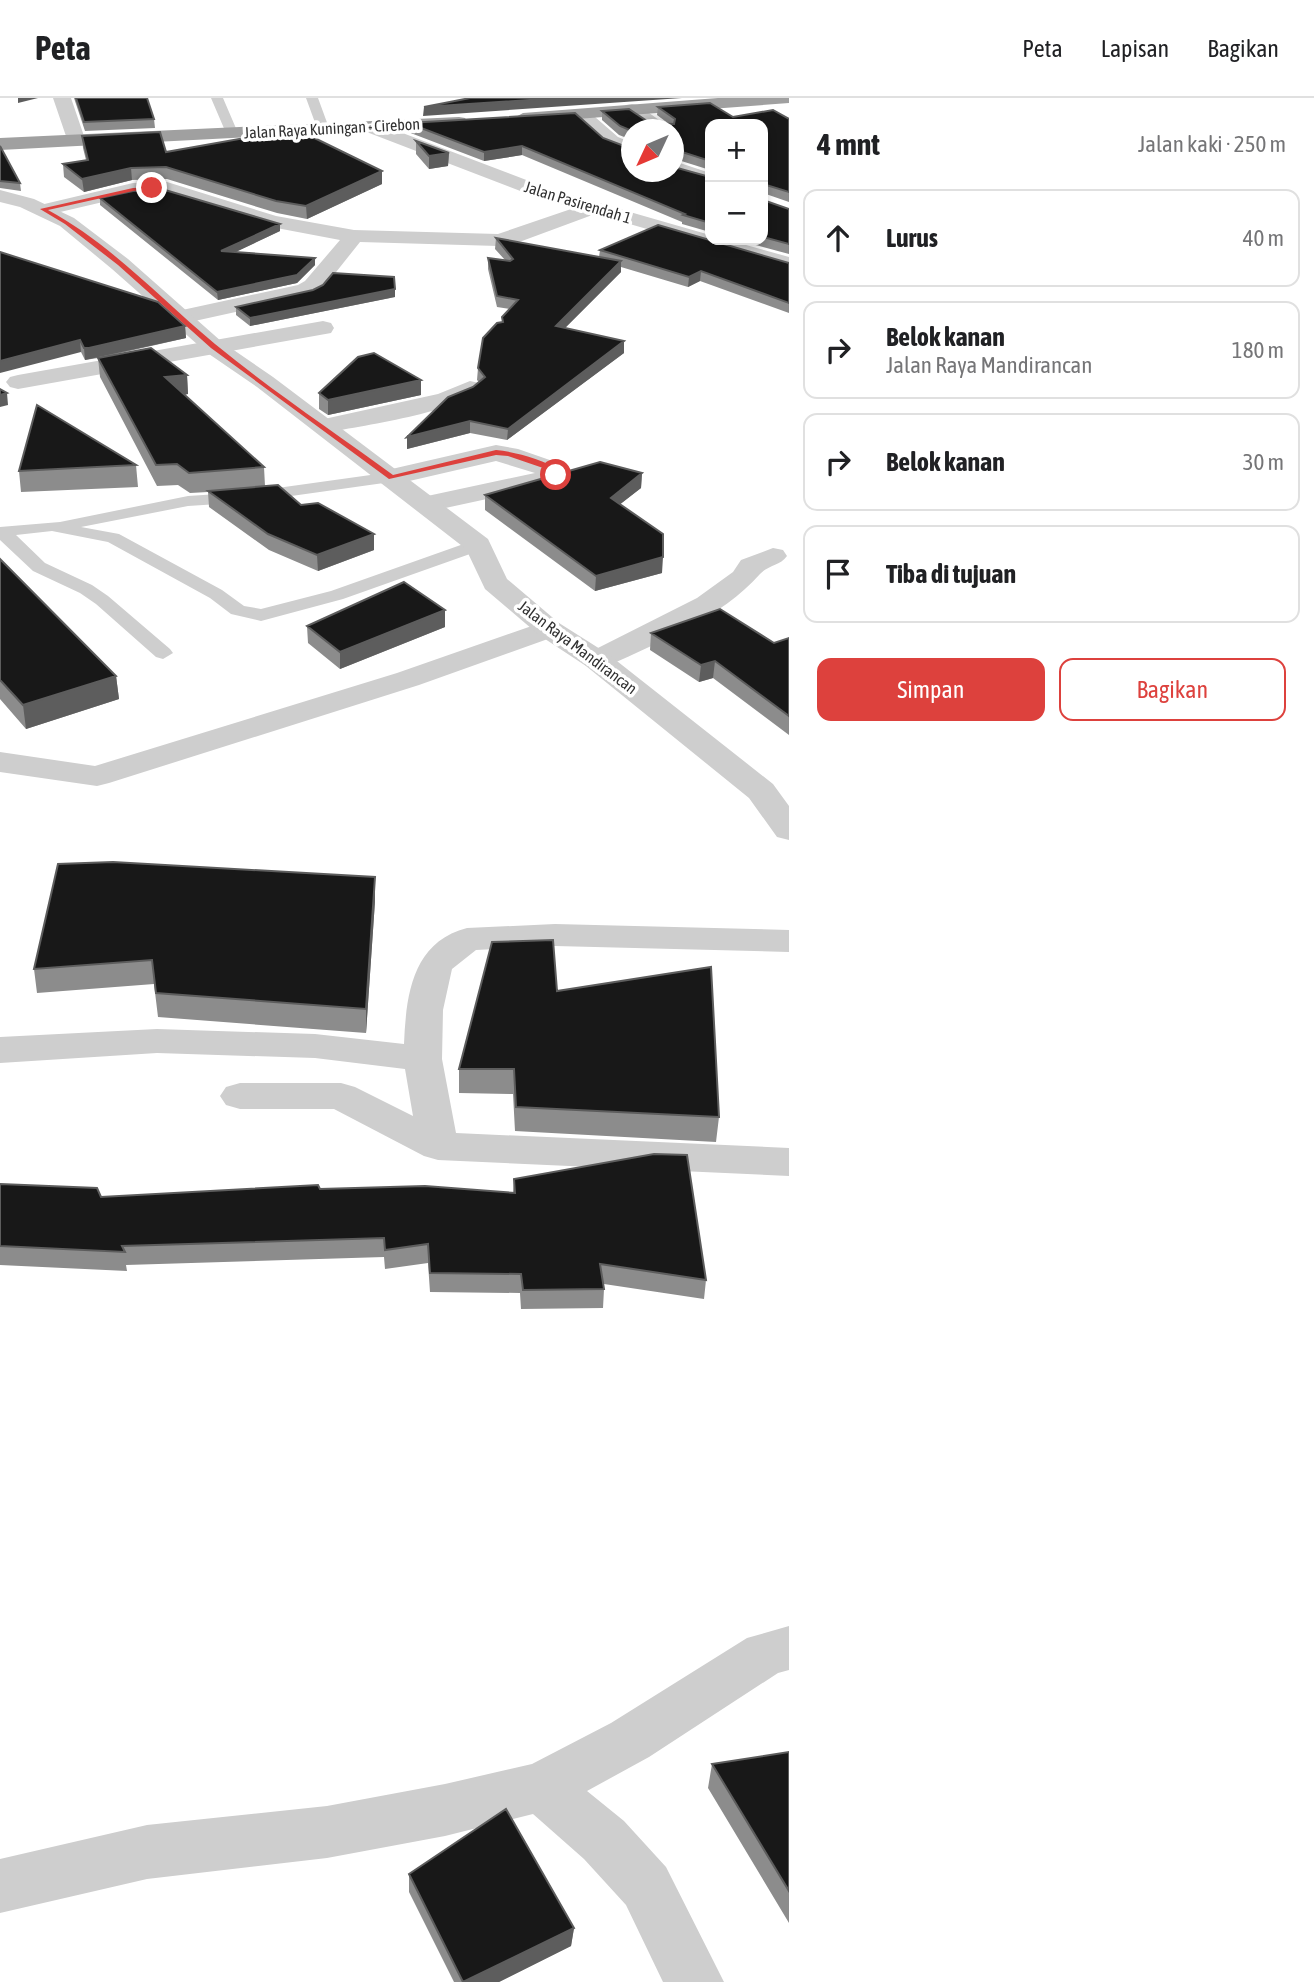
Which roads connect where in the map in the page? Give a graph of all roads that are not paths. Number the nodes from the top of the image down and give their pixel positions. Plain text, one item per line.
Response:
1 (62, 98) edge
2 (217, 98) edge
3 (312, 98) edge
4 (789, 99) edge
5 (713, 101) edge
6 (632, 109) junction
7 (581, 114) junction
8 (504, 119) edge
9 (647, 119) edge
10 (479, 121) edge
11 (372, 127) junction
12 (323, 128) junction
13 (232, 133) junction
14 (76, 139) junction
15 (611, 141) junction
16 (621, 141) edge
17 (0, 144) edge
18 (621, 145) edge
19 (684, 170) edge
20 (705, 177) edge
21 (0, 196) edge
22 (593, 208) junction
23 (43, 209) junction
24 (354, 236) junction
25 (789, 264) edge
26 (181, 317) junction
27 (323, 328) dead end
28 (214, 347) junction
29 (18, 382) dead end
30 (470, 388) edge
31 (324, 426) junction
32 (392, 477) junction
33 (427, 505) junction
34 (51, 526) junction
35 (1, 532) edge
36 (478, 545) junction
37 (773, 556) dead end
38 (549, 629) junction
39 (163, 653) dead end
40 (597, 660) junction
41 (0, 762) edge
42 (789, 830) edge
43 (789, 941) edge
44 (0, 1050) edge
45 (423, 1059) junction
46 (240, 1096) dead end
47 (438, 1146) junction
48 (789, 1162) edge
49 (789, 1648) edge
50 (542, 1787) junction
51 (0, 1886) edge
52 (694, 1982) edge

1 - 14 street
2 - 13 lane
3 - 12 lane
4 - 5 highway
5 - 6 highway
6 - 7 highway
6 - 9 street
7 - 8 highway
7 - 15 street
10 - 11 highway, Jalan Raya Kuningan - Cirebon
11 - 12 highway, Jalan Raya Kuningan - Cirebon
11 - 22 street, Jalan Pasirendah 1
12 - 13 highway, Jalan Raya Kuningan - Cirebon
13 - 14 highway, Jalan Raya Kuningan - Cirebon
14 - 17 highway, Jalan Raya Kuningan - Cirebon
15 - 16 street
15 - 18 street
19 - 20 street
21 - 23 street, Jalan Raya Mandirancan
22 - 24 street
22 - 25 street, Jalan Pasirendah 1
23 - 24 street
23 - 26 street, Jalan Raya Mandirancan
24 - 26 street
26 - 28 street, Jalan Raya Mandirancan
27 - 28 street
28 - 29 street
28 - 31 street, Jalan Raya Mandirancan
30 - 31 street
31 - 32 street, Jalan Raya Mandirancan
32 - 33 street, Jalan Raya Mandirancan
32 - 33 street
32 - 34 lane
33 - 36 street, Jalan Raya Mandirancan
34 - 35 lane
34 - 36 lane
35 - 39 lane
36 - 38 street, Jalan Raya Mandirancan
37 - 40 street
38 - 40 street, Jalan Raya Mandirancan
38 - 41 street
40 - 42 street, Jalan Raya Mandirancan
43 - 45 street
44 - 45 street
45 - 47 street
46 - 47 street
47 - 48 street
49 - 50 street
50 - 51 street
50 - 52 street

